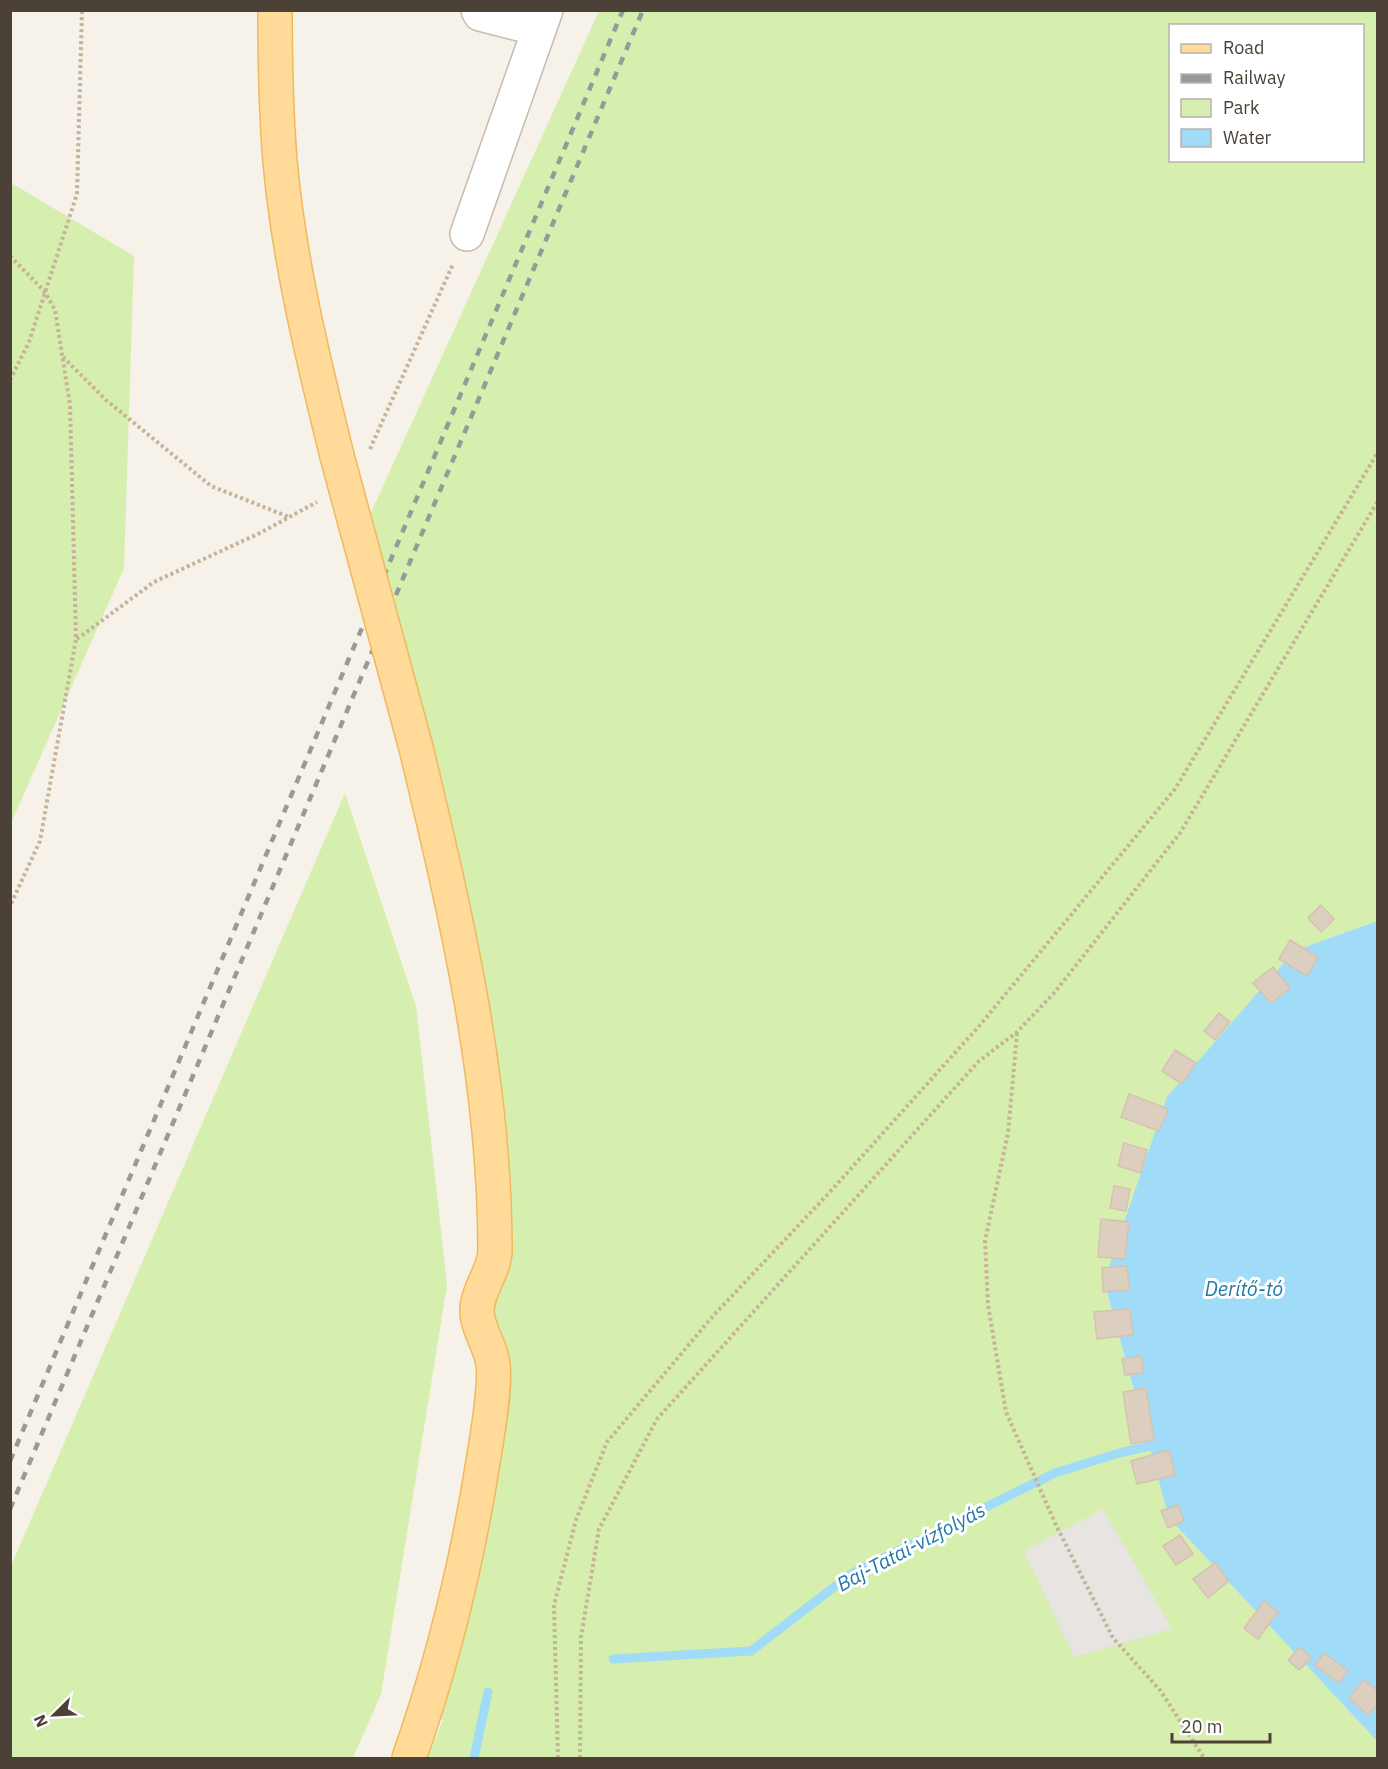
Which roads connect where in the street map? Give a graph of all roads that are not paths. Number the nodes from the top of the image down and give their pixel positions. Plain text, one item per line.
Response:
1 (275, 10) edge
2 (477, 10) edge
3 (543, 20) edge
4 (467, 234) dead end
5 (409, 1758) edge

1 - 5 main road, bridge
2 - 3 street
3 - 4 street

